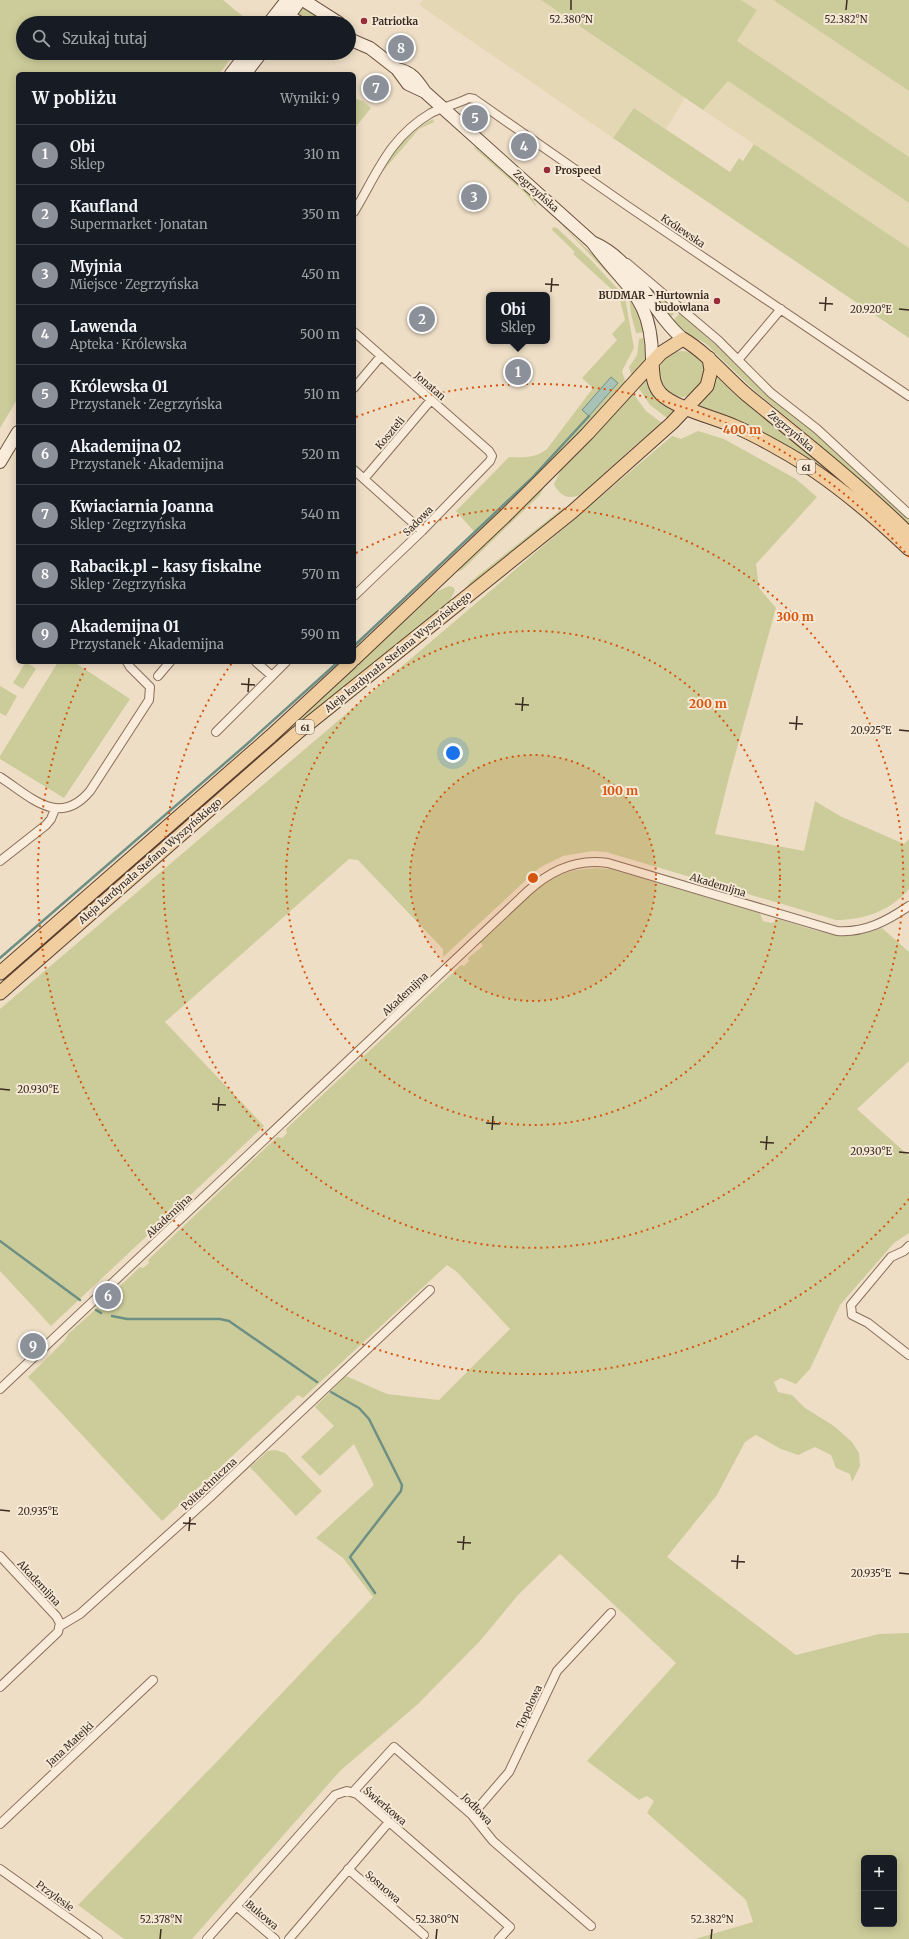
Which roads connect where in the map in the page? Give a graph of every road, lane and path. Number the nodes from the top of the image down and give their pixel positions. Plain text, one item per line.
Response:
1 (287, 0) edge
2 (300, 0) edge
3 (304, 0) edge
4 (275, 16) edge
5 (286, 16) edge
6 (288, 16) edge
7 (328, 16) edge
8 (356, 40) edge
9 (242, 60) edge
10 (256, 60) edge
11 (233, 72) edge
12 (247, 72) edge
13 (443, 108) junction
14 (356, 208) edge
15 (592, 242) junction
16 (618, 258) junction
17 (781, 309) junction
18 (356, 334) edge
19 (683, 339) junction
20 (381, 356) junction
21 (710, 358) junction
22 (738, 360) junction
23 (652, 362) junction
24 (356, 386) edge
25 (909, 396) edge
26 (431, 400) junction
27 (688, 408) junction
28 (16, 435) edge
29 (492, 456) joint
30 (0, 462) edge
31 (358, 476) edge
32 (909, 514) edge
33 (422, 531) junction
34 (909, 534) edge
35 (909, 549) edge
36 (356, 594) edge
37 (356, 657) edge
38 (128, 664) edge
39 (168, 664) edge
40 (258, 664) edge
41 (284, 664) edge
42 (349, 664) edge
43 (158, 676) dead end
44 (272, 676) junction
45 (216, 732) dead end
46 (0, 777) edge
47 (54, 809) junction
48 (0, 861) edge
49 (909, 906) edge
50 (0, 973) edge
51 (0, 993) edge
52 (907, 1251) edge
53 (430, 1290) dead end
54 (909, 1355) edge
55 (0, 1389) edge
56 (0, 1556) edge
57 (611, 1613) dead end
58 (60, 1626) junction
59 (153, 1680) dead end
60 (0, 1687) edge
61 (353, 1792) junction
62 (472, 1815) junction
63 (389, 1822) junction
64 (0, 1824) edge
65 (0, 1869) edge
66 (348, 1869) junction
67 (236, 1906) junction
68 (591, 1926) dead end
69 (424, 1935) dead end
70 (98, 1939) edge
71 (207, 1939) edge
72 (275, 1939) edge
73 (289, 1939) edge
74 (499, 1939) edge

1 - 4 main road
1 - 5 main road
2 - 6 main road
3 - 7 main road
8 - 13 main road, Zegrzyńska
9 - 11 main road
10 - 12 main road
13 - 14 street, Królewska
13 - 15 main road, Zegrzyńska
13 - 17 street, Królewska
15 - 16 main road, Zegrzyńska
15 - 23 main road, Zegrzyńska
16 - 19 main road, Zegrzyńska
16 - 22 street
17 - 22 street
17 - 25 street, Królewska
18 - 20 street, Jonatan
19 - 21 main road
19 - 23 main road
20 - 24 street
20 - 26 street, Jonatan
21 - 27 main road
21 - 34 main road, Zegrzyńska / 61
22 - 32 street
23 - 27 main road
23 - 37 main road
26 - 29 street, Jonatan
26 - 31 street, Koszteli
27 - 35 main road, Zegrzyńska / 61
27 - 51 main road, Aleja kardynała Stefana Wyszyńskiego / 61
28 - 30 main road
29 - 33 street, Sadowa
31 - 33 street, Koszteli
33 - 36 street, Sadowa
38 - 47 street
39 - 43 street
40 - 44 street
41 - 44 street
42 - 50 main road, Aleja kardynała Stefana Wyszyńskiego / 61
44 - 45 street
46 - 47 street
47 - 48 street
49 - 55 street, Akademijna
52 - 54 street
53 - 58 street, Politechniczna
56 - 58 street, Akademijna
57 - 62 street, Topolowa
58 - 60 street, Politechniczna
59 - 64 street, Jana Matejki
61 - 62 street, Jodłowa
61 - 63 street, Świerkowa
61 - 67 street, Świerkowa
62 - 68 street, Jodłowa
63 - 66 street
63 - 74 street, Świerkowa
65 - 70 street, Przylesie
66 - 69 street, Sosnowa
66 - 73 street
67 - 71 street, Świerkowa
67 - 72 street, Bukowa

